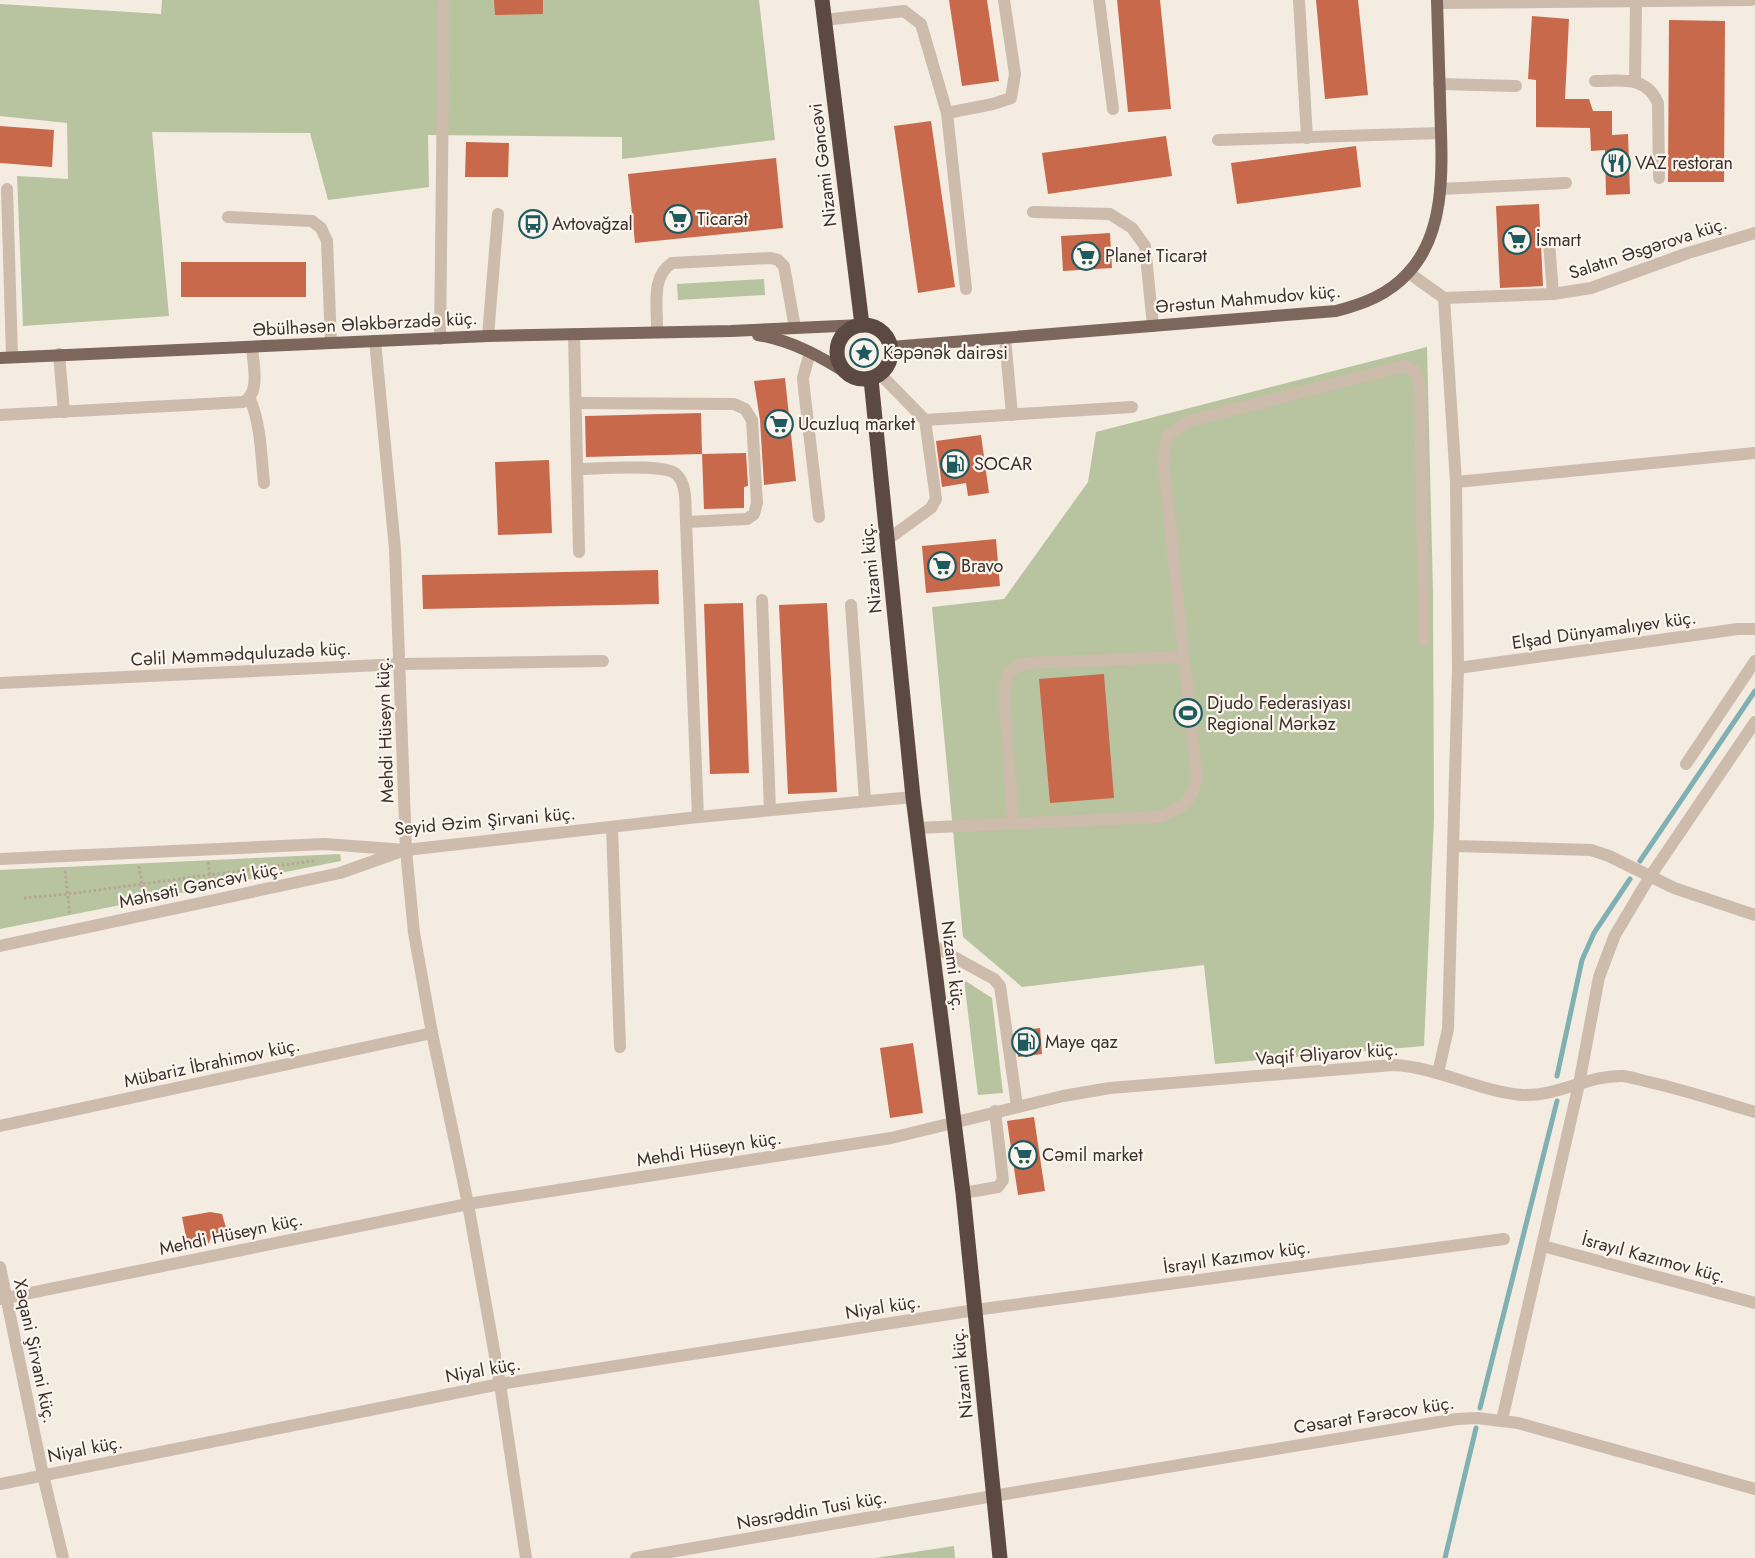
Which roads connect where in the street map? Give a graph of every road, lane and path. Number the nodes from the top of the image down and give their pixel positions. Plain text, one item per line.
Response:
1 (444, 0) edge
2 (822, 0) edge
3 (1004, 0) edge
4 (1099, 0) edge
5 (1299, 0) edge
6 (1751, 0) edge
7 (1437, 2) edge
8 (1471, 2) edge
9 (1636, 2) junction
10 (824, 20) junction
11 (1595, 80) dead end
12 (1636, 82) junction
13 (1439, 84) junction
14 (1516, 86) dead end
15 (1113, 109) dead end
16 (948, 113) junction
17 (1440, 133) junction
18 (1307, 138) junction
19 (1218, 140) dead end
20 (1659, 178) dead end
21 (1566, 183) dead end
22 (7, 188) dead end
23 (1440, 189) junction
24 (1033, 212) dead end
25 (498, 214) dead end
26 (228, 217) dead end
27 (1755, 233) edge
28 (1549, 242) dead end
29 (1409, 273) junction
30 (966, 289) dead end
31 (1553, 294) junction
32 (1444, 298) junction
33 (862, 325) junction
34 (1153, 326) junction
35 (795, 328) junction
36 (731, 331) junction
37 (658, 332) junction
38 (574, 334) junction
39 (488, 336) junction
40 (1006, 338) junction
41 (440, 339) junction
42 (375, 341) junction
43 (331, 343) junction
44 (252, 347) junction
45 (891, 347) junction
46 (810, 352) junction
47 (59, 354) junction
48 (6, 358) edge
49 (851, 376) junction
50 (875, 376) junction
51 (250, 399) junction
52 (576, 403) junction
53 (1132, 407) dead end
54 (64, 412) junction
55 (0, 415) edge
56 (1012, 415) junction
57 (925, 420) junction
58 (1755, 453) edge
59 (577, 469) junction
60 (1456, 482) junction
61 (264, 483) dead end
62 (819, 517) dead end
63 (686, 522) junction
64 (887, 540) junction
65 (579, 552) dead end
66 (762, 600) dead end
67 (851, 605) dead end
68 (1755, 629) edge
69 (1424, 640) dead end
70 (1184, 657) junction
71 (604, 661) dead end
72 (1755, 661) edge
73 (401, 664) junction
74 (1458, 668) junction
75 (0, 683) edge
76 (1755, 722) edge
77 (1686, 764) dead end
78 (913, 797) junction
79 (865, 800) junction
80 (770, 810) junction
81 (698, 817) junction
82 (1013, 823) junction
83 (612, 827) junction
84 (917, 828) junction
85 (1454, 846) junction
86 (406, 850) junction
87 (0, 859) edge
88 (208, 860) dead end
89 (138, 864) dead end
90 (314, 866) dead end
91 (65, 867) dead end
92 (210, 875) junction
93 (1649, 878) junction
94 (142, 884) junction
95 (212, 887) dead end
96 (68, 894) junction
97 (24, 898) dead end
98 (144, 900) dead end
99 (70, 915) dead end
100 (1755, 915) edge
101 (932, 945) junction
102 (0, 946) edge
103 (432, 1033) junction
104 (620, 1047) dead end
105 (1438, 1073) junction
106 (1579, 1084) junction
107 (1016, 1106) junction
108 (995, 1111) junction
109 (1755, 1112) edge
110 (954, 1122) junction
111 (0, 1126) edge
112 (963, 1193) junction
113 (468, 1204) junction
114 (1504, 1239) dead end
115 (1543, 1246) junction
116 (0, 1268) edge
117 (3, 1298) edge
118 (1755, 1303) edge
119 (975, 1310) junction
120 (500, 1384) junction
121 (1502, 1420) junction
122 (43, 1475) junction
123 (0, 1484) edge
124 (1755, 1489) edge
125 (993, 1496) junction
126 (63, 1558) edge
127 (526, 1558) edge
128 (636, 1558) edge
129 (1000, 1558) edge

1 - 41 street
2 - 10 highway, Nizami Gəncəvi
3 - 16 street
4 - 15 street
5 - 18 street
6 - 9 street
7 - 8 street
7 - 13 main road, Ərəstun Mahmudov küç.
8 - 9 street
9 - 12 street
10 - 16 street
10 - 33 highway, Nizami Gəncəvi
11 - 12 street
12 - 20 street
13 - 14 street
13 - 17 main road, Ərəstun Mahmudov küç.
16 - 30 street
17 - 18 street
17 - 23 main road, Ərəstun Mahmudov küç.
18 - 19 street
21 - 23 street
22 - 48 street
23 - 29 main road, Ərəstun Mahmudov küç.
24 - 34 street
25 - 39 street
26 - 43 street
27 - 31 street, Salatın Əsgərova küç.
28 - 31 street
29 - 32 street
29 - 34 main road, Ərəstun Mahmudov küç.
31 - 32 street, Salatın Əsgərova küç.
32 - 60 street
33 - 35 main road
33 - 45 highway
33 - 49 highway
34 - 40 main road, Ərəstun Mahmudov küç.
35 - 36 main road
35 - 37 street
36 - 37 main road, Əbülhəsən Ələkbərzadə küç.
36 - 46 main road
37 - 38 main road, Əbülhəsən Ələkbərzadə küç.
38 - 39 main road, Əbülhəsən Ələkbərzadə küç.
38 - 52 street
39 - 41 main road, Əbülhəsən Ələkbərzadə küç.
40 - 45 main road, Ərəstun Mahmudov küç.
40 - 56 street
41 - 42 main road, Əbülhəsən Ələkbərzadə küç.
42 - 43 main road, Əbülhəsən Ələkbərzadə küç.
42 - 73 street, Mehdi Hüseyn küç.
43 - 44 main road, Əbülhəsən Ələkbərzadə küç.
44 - 47 main road, Əbülhəsən Ələkbərzadə küç.
44 - 51 street
45 - 50 highway
46 - 49 main road
46 - 62 street
47 - 48 main road, Əbülhəsən Ələkbərzadə küç.
47 - 54 street
49 - 50 highway
50 - 57 street
50 - 64 highway, Nizami küç.
51 - 54 street
51 - 61 street
52 - 59 street
52 - 63 street
53 - 56 street
54 - 55 street
56 - 57 street
57 - 64 street
58 - 60 street
59 - 63 street
59 - 65 street
60 - 74 street
63 - 81 street
64 - 78 highway, Nizami küç.
66 - 80 street
67 - 79 street
68 - 74 street, Elşad Dünyamalıyev küç.
69 - 70 street
70 - 82 street
70 - 82 street
71 - 73 street, Cəlil Məmmədquluzadə küç.
72 - 77 street
73 - 75 street, Cəlil Məmmədquluzadə küç.
73 - 86 street, Mehdi Hüseyn küç.
74 - 85 street
76 - 93 street
78 - 79 street, Seyid Əzim Şirvani küç.
78 - 84 highway, Nizami küç.
79 - 80 street, Seyid Əzim Şirvani küç.
80 - 81 street, Seyid Əzim Şirvani küç.
81 - 83 street, Seyid Əzim Şirvani küç.
82 - 84 street
83 - 86 street, Seyid Əzim Şirvani küç.
83 - 104 street
84 - 101 highway, Nizami küç.
85 - 93 street
85 - 105 street
86 - 87 street, Seyid Əzim Şirvani küç.
86 - 102 street, Məhsəti Gəncəvi küç.
86 - 103 street, Mehdi Hüseyn küç.
88 - 92 path
89 - 94 path
90 - 92 path
91 - 96 path
92 - 94 path
92 - 95 path
93 - 100 street
93 - 106 street
94 - 96 path
94 - 98 path
96 - 97 path
96 - 99 path
101 - 107 street
101 - 110 highway, Nizami küç.
103 - 111 street, Mübariz İbrahimov küç.
103 - 113 street, Mehdi Hüseyn küç.
105 - 106 street, Vaqif Əliyarov küç.
105 - 107 street, Vaqif Əliyarov küç.
106 - 109 street, Vaqif Əliyarov küç.
106 - 115 street
107 - 108 street, Vaqif Əliyarov küç.
108 - 110 street, Vaqif Əliyarov küç.
108 - 112 street
110 - 112 highway, Nizami küç.
110 - 113 street, Mehdi Hüseyn küç.
112 - 119 highway, Nizami küç.
113 - 117 street, Mehdi Hüseyn küç.
113 - 120 street, Mehdi Hüseyn küç.
114 - 119 street, İsrayıl Kazımov küç.
115 - 118 street, İsrayıl Kazımov küç.
115 - 121 street
116 - 117 street, Xəqani Şirvani küç.
117 - 122 street, Xəqani Şirvani küç.
119 - 120 street, Niyal küç.
119 - 125 highway, Nizami küç.
120 - 122 street, Niyal küç.
120 - 127 street, Mehdi Hüseyn küç.
121 - 124 street, Cəsarət Fərəcov küç.
121 - 125 street, Cəsarət Fərəcov küç.
122 - 123 street, Niyal küç.
122 - 126 street, Xəqani Şirvani küç.
125 - 128 street, Nəsrəddin Tusi küç.
125 - 129 highway, Nizami küç.

